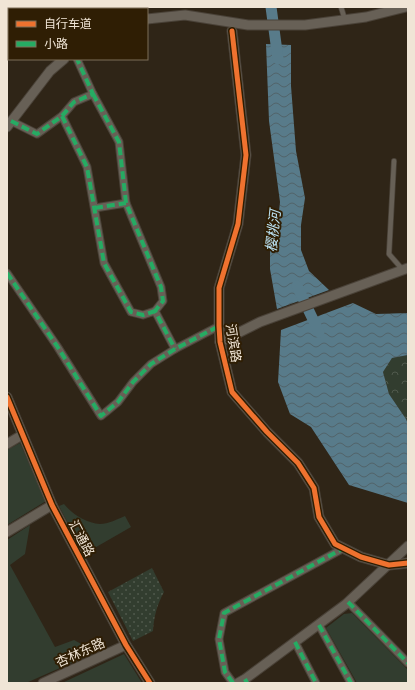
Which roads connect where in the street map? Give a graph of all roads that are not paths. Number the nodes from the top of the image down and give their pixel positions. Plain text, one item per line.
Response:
1 (341, 7) edge
2 (406, 7) edge
3 (148, 19) edge
4 (345, 20) junction
5 (232, 31) dead end
6 (63, 60) edge
7 (77, 60) edge
8 (93, 94) junction
9 (62, 116) junction
10 (9, 124) edge
11 (394, 161) dead end
12 (126, 203) junction
13 (94, 208) junction
14 (406, 269) edge
15 (7, 273) edge
16 (155, 311) junction
17 (219, 326) junction
18 (220, 342) junction
19 (175, 349) junction
20 (7, 397) edge
21 (22, 436) junction
22 (7, 444) edge
23 (52, 505) junction
24 (7, 532) edge
25 (408, 546) edge
26 (344, 548) junction
27 (408, 563) edge
28 (389, 564) junction
29 (348, 602) junction
30 (319, 625) junction
31 (295, 642) junction
32 (126, 645) junction
33 (408, 663) edge
34 (243, 682) edge
35 (43, 683) edge
36 (150, 683) edge
37 (233, 683) edge
38 (316, 683) edge
39 (351, 683) edge

1 - 4 lane
2 - 4 street
3 - 4 street
5 - 17 street, 河滨路
6 - 10 street
7 - 8 street
8 - 9 street
8 - 12 street
9 - 10 street
9 - 13 street
11 - 14 lane
12 - 13 street
12 - 16 street
13 - 16 street
14 - 18 street
15 - 19 street
16 - 19 street
17 - 18 street, 河滨路
17 - 19 street
18 - 26 street, 河滨路
20 - 21 street, 汇通路
21 - 22 street
21 - 23 street, 汇通路
23 - 24 street
23 - 32 street, 汇通路
25 - 28 street
26 - 28 street, 河滨路
26 - 37 street
27 - 28 street, 河滨路
28 - 29 street
29 - 30 street
29 - 33 street
30 - 31 street
30 - 39 street
31 - 34 street
31 - 38 street
32 - 35 street, 杏林东路
32 - 36 street, 汇通路

